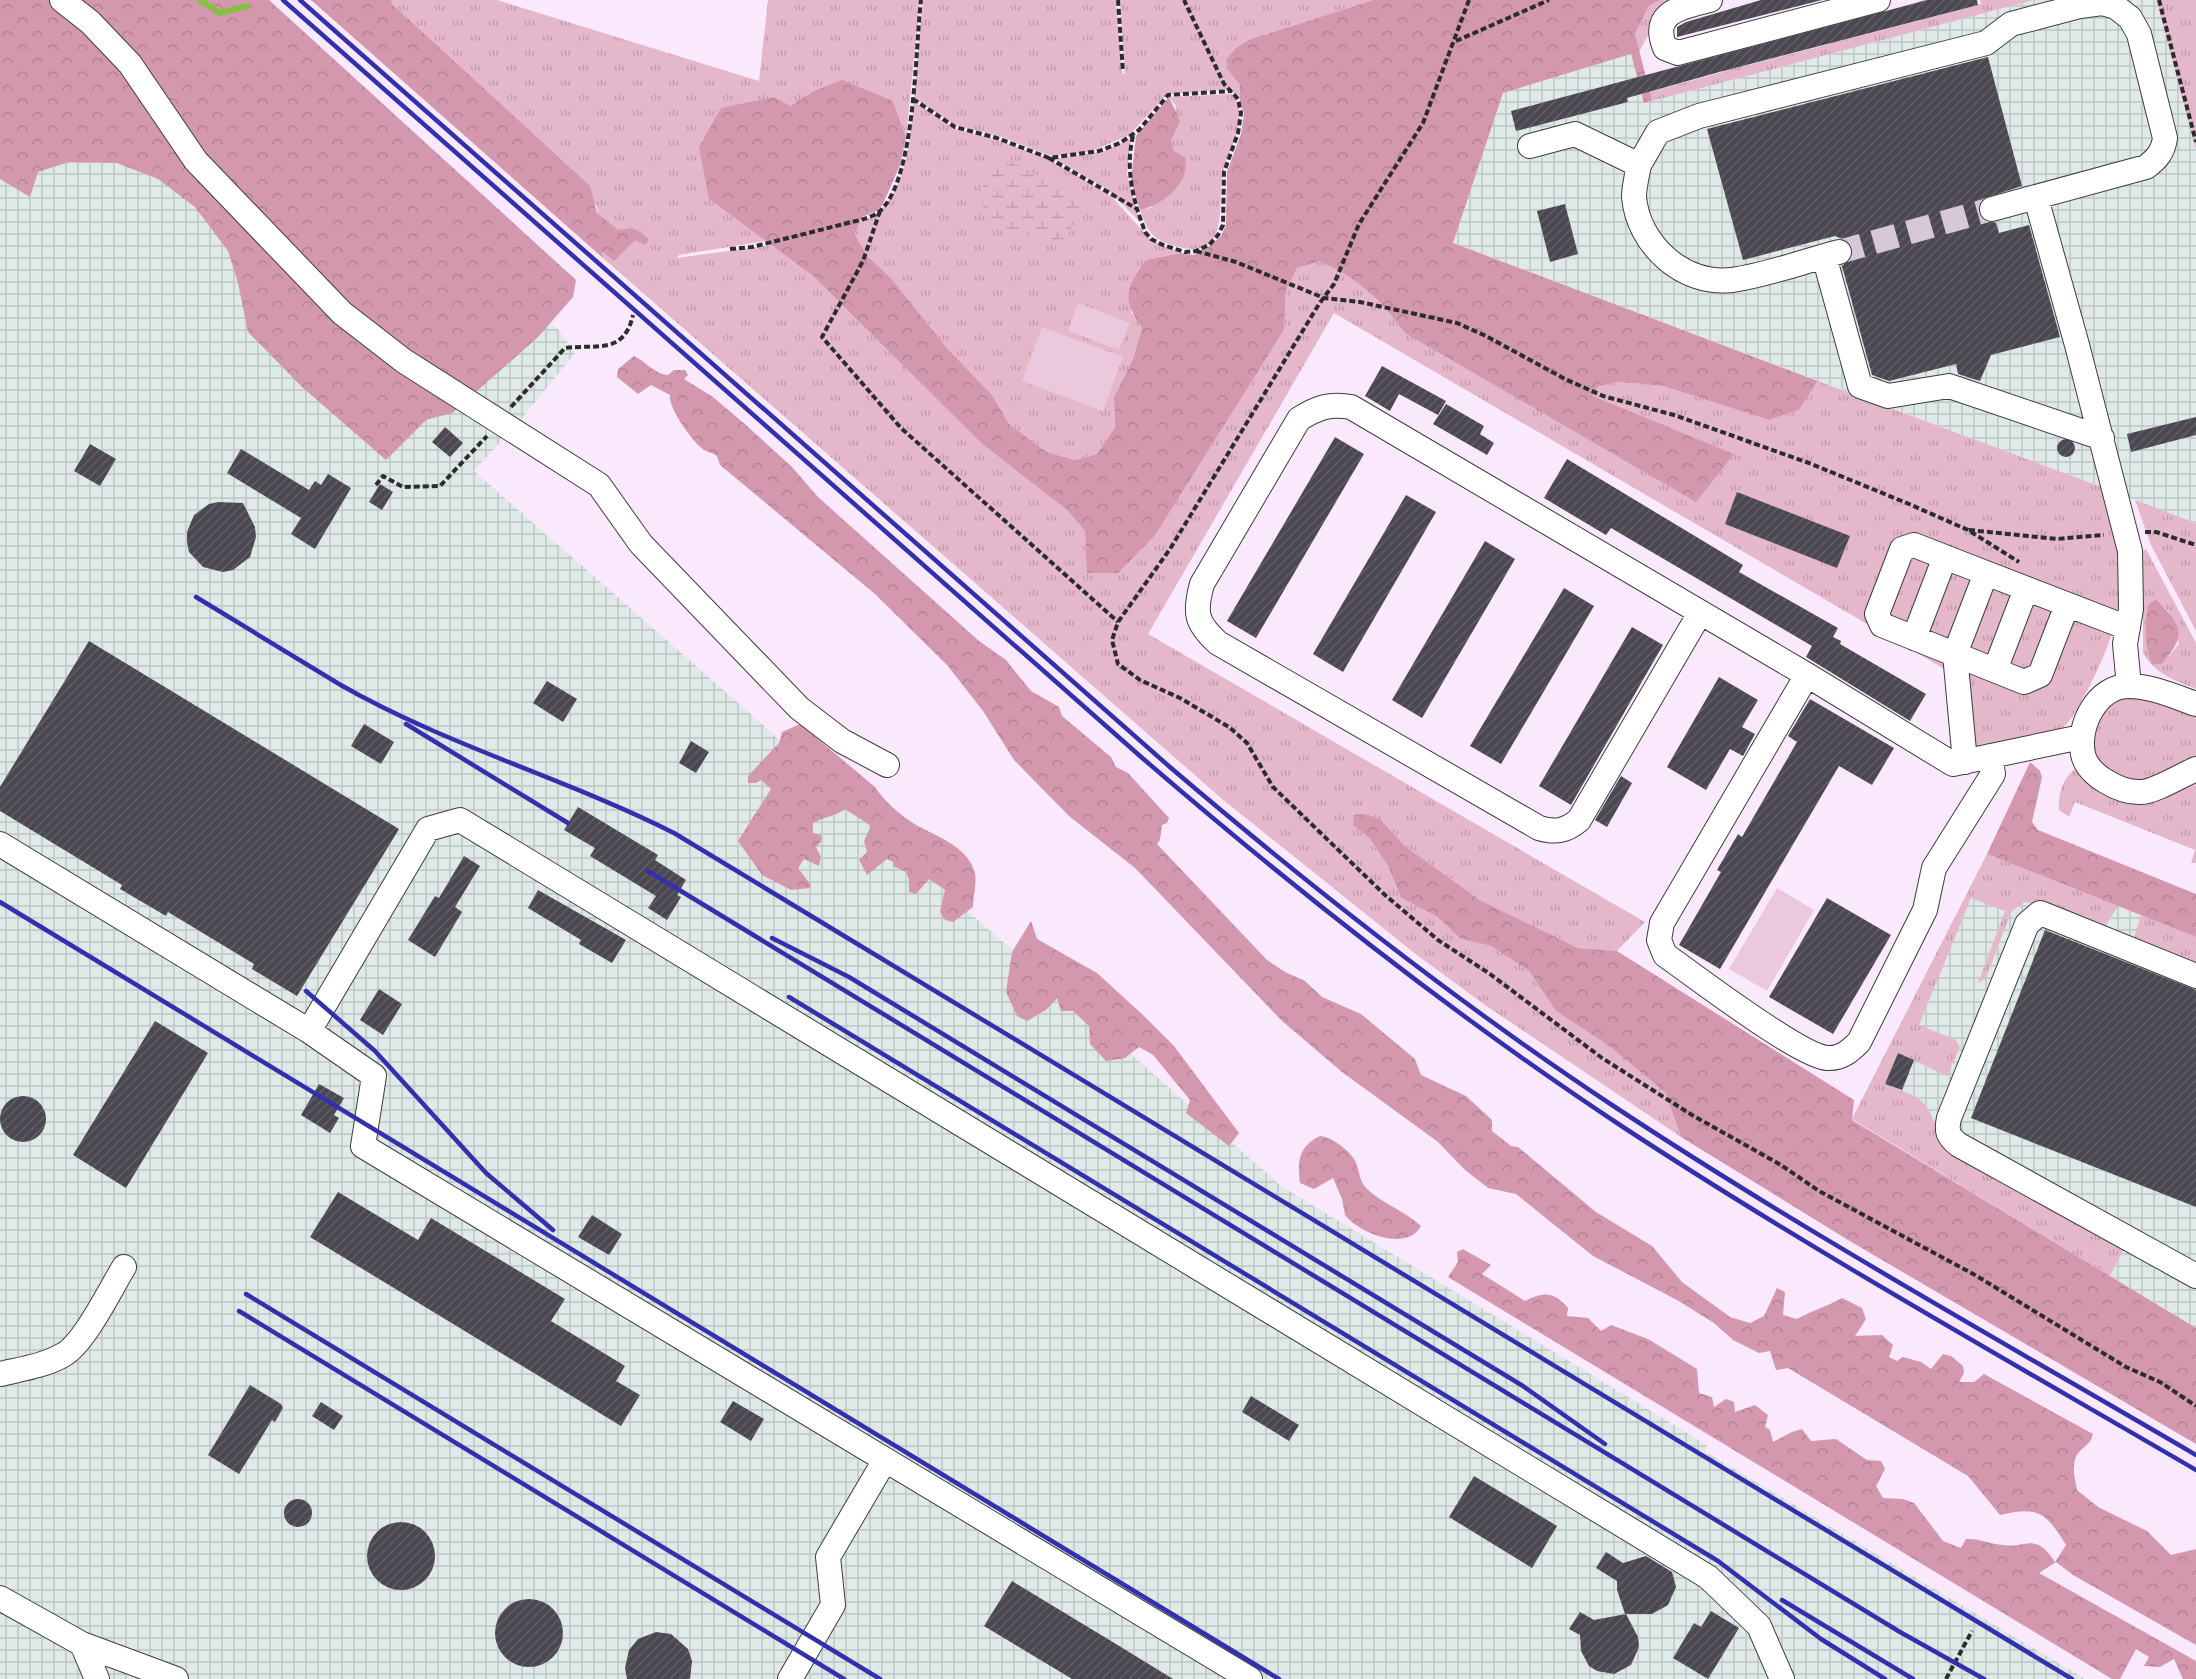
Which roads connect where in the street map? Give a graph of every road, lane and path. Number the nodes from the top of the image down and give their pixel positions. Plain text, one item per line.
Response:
1 (62, 0) edge
2 (921, 0) edge
3 (1118, 0) edge
4 (1184, 0) edge
5 (1469, 0) edge
6 (1549, 0) edge
7 (1710, 0) edge
8 (1878, 0) edge
9 (2159, 0) edge
10 (1455, 41) junction
11 (1123, 72) dead end
12 (1232, 91) junction
13 (913, 99) junction
14 (1133, 135) junction
15 (2196, 142) edge
16 (1530, 146) dead end
17 (1049, 158) junction
18 (1639, 165) junction
19 (2036, 198) junction
20 (1137, 209) junction
21 (1992, 210) tunnel mouth
22 (880, 211) junction
23 (730, 249) dead end
24 (1196, 251) junction
25 (1324, 298) junction
26 (633, 315) dead end
27 (499, 421) junction
28 (2102, 438) junction
29 (376, 485) dead end
30 (1968, 530) junction
31 (2126, 533) junction
32 (2196, 545) edge
33 (1945, 557) junction
34 (1986, 573) junction
35 (2027, 577) junction
36 (2067, 604) junction
37 (1700, 613) junction
38 (1118, 622) junction
39 (2128, 628) junction
40 (1914, 638) junction
41 (1955, 654) junction
42 (1995, 670) junction
43 (1807, 675) junction
44 (2129, 686) junction
45 (2196, 704) edge
46 (2081, 737) junction
47 (1990, 756) junction
48 (1965, 762) junction
49 (886, 765) dead end
50 (2196, 769) edge
51 (0, 844) edge
52 (2196, 976) edge
53 (309, 1031) junction
54 (124, 1267) dead end
55 (2196, 1276) edge
56 (0, 1374) edge
57 (2196, 1406) edge
58 (885, 1460) junction
59 (0, 1598) edge
60 (1972, 1631) dead end
61 (82, 1644) junction
62 (97, 1679) edge
63 (176, 1679) edge
64 (790, 1679) edge
65 (1250, 1679) edge
66 (1782, 1679) edge
67 (1946, 1679) edge

1 - 27 street
2 - 13 path
3 - 11 path
4 - 12 path
5 - 10 path
6 - 10 path
7 - 8 street
9 - 15 path
10 - 25 path
12 - 14 path
12 - 24 path
13 - 17 path
13 - 22 path
14 - 17 path
14 - 20 path
16 - 18 street
17 - 20 path
18 - 19 street
18 - 28 street
19 - 21 street
19 - 28 street
20 - 24 path
22 - 23 path
22 - 38 path
24 - 25 path
25 - 30 path
25 - 38 path
26 - 27 path
27 - 29 path
27 - 49 street
28 - 31 street
30 - 31 path
30 - 35 path
31 - 32 path
31 - 39 street
33 - 34 street
33 - 40 street
33 - 40 street
34 - 35 street
34 - 41 street
35 - 36 street
35 - 42 street
36 - 39 street
36 - 42 street
37 - 37 street
37 - 43 street
38 - 57 path
39 - 44 street
40 - 41 street
41 - 42 street
41 - 48 street
43 - 47 street
43 - 48 street
44 - 45 street
44 - 46 street
46 - 47 street
46 - 50 street
47 - 48 street
51 - 53 street
52 - 55 street
53 - 58 street
53 - 66 street
54 - 56 street
58 - 64 street
58 - 65 street
59 - 61 street
60 - 67 path
61 - 62 street
61 - 63 street

